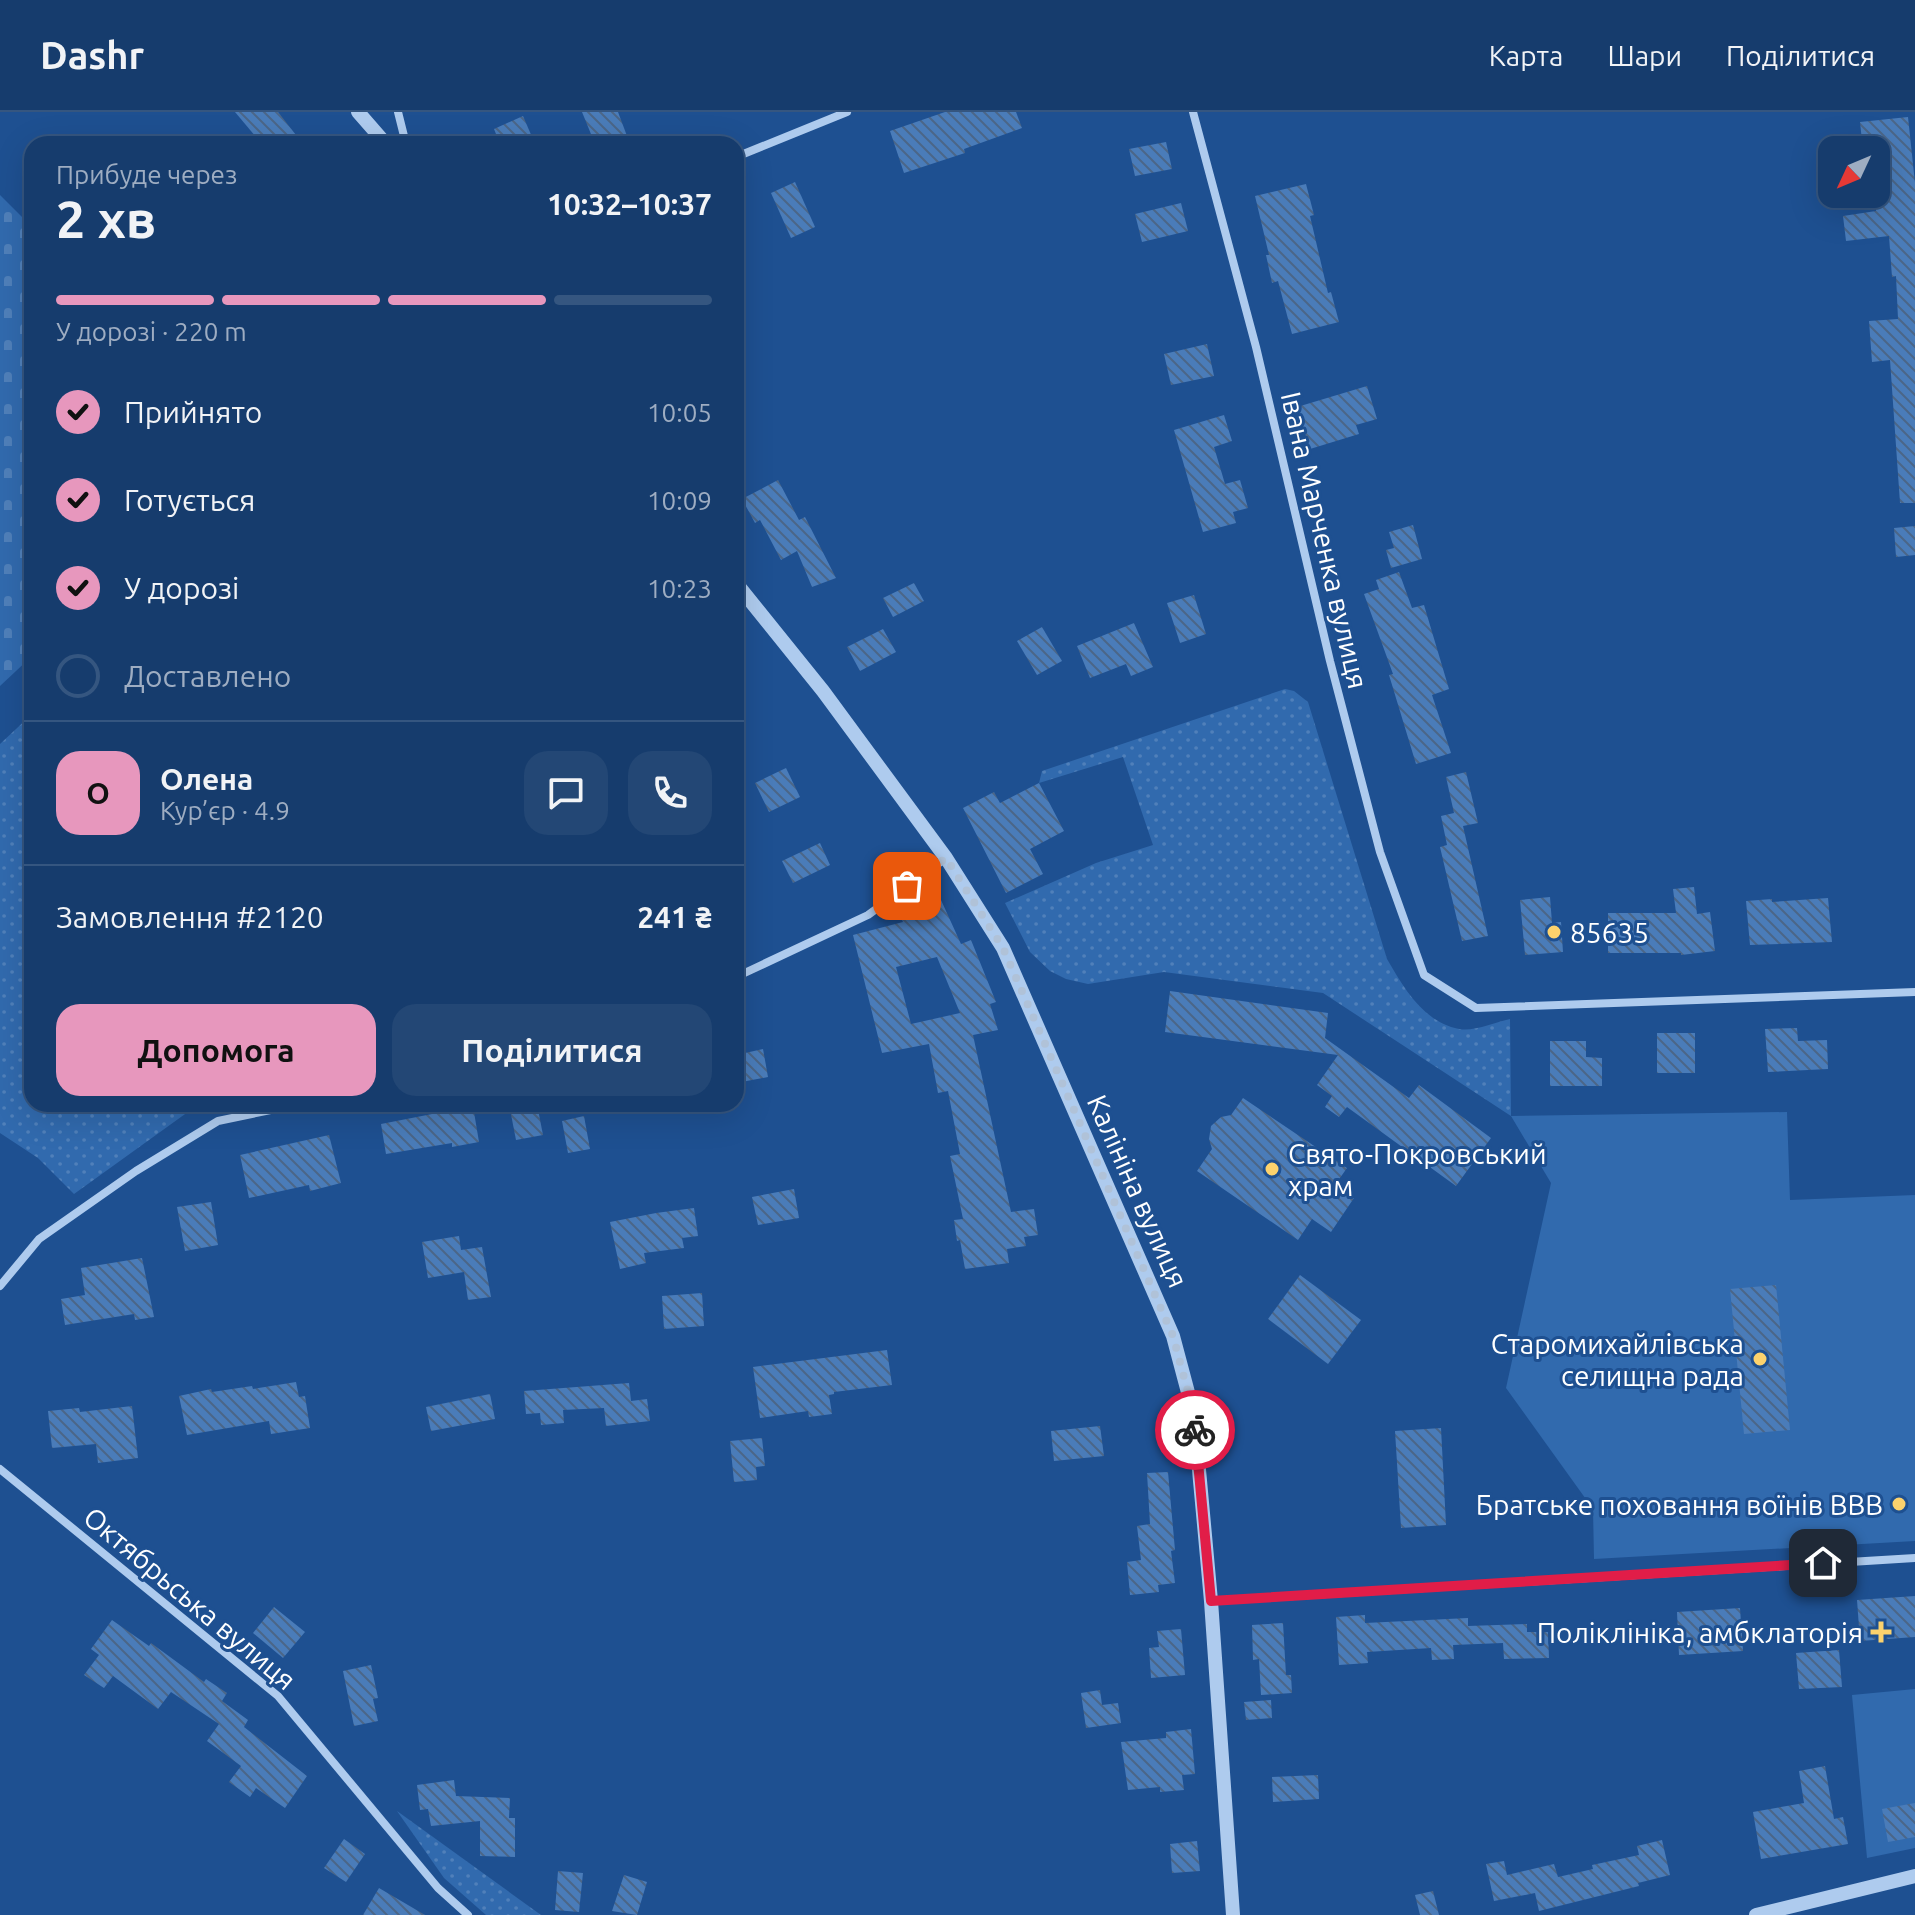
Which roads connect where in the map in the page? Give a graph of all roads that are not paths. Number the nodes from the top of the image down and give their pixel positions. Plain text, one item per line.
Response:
1 (358, 112) edge
2 (398, 112) edge
3 (847, 112) edge
4 (1193, 112) edge
5 (379, 136) edge
6 (404, 136) edge
7 (744, 154) edge
8 (744, 593) edge
9 (946, 858) junction
10 (744, 973) edge
11 (1915, 992) edge
12 (261, 1112) edge
13 (0, 1286) edge
14 (0, 1469) edge
15 (1915, 1558) edge
16 (1211, 1601) junction
17 (1915, 1876) edge
18 (468, 1915) edge
19 (1233, 1915) edge
20 (1756, 1915) edge

1 - 5 street
2 - 6 street
3 - 7 street
4 - 11 street, Івана Марченка вулиця
8 - 9 street, Калініна вулиця
9 - 10 street
9 - 16 street, Калініна вулиця
12 - 13 street
14 - 18 street, Октябрьська вулиця
15 - 16 street
16 - 19 street, Калініна вулиця
17 - 20 street

